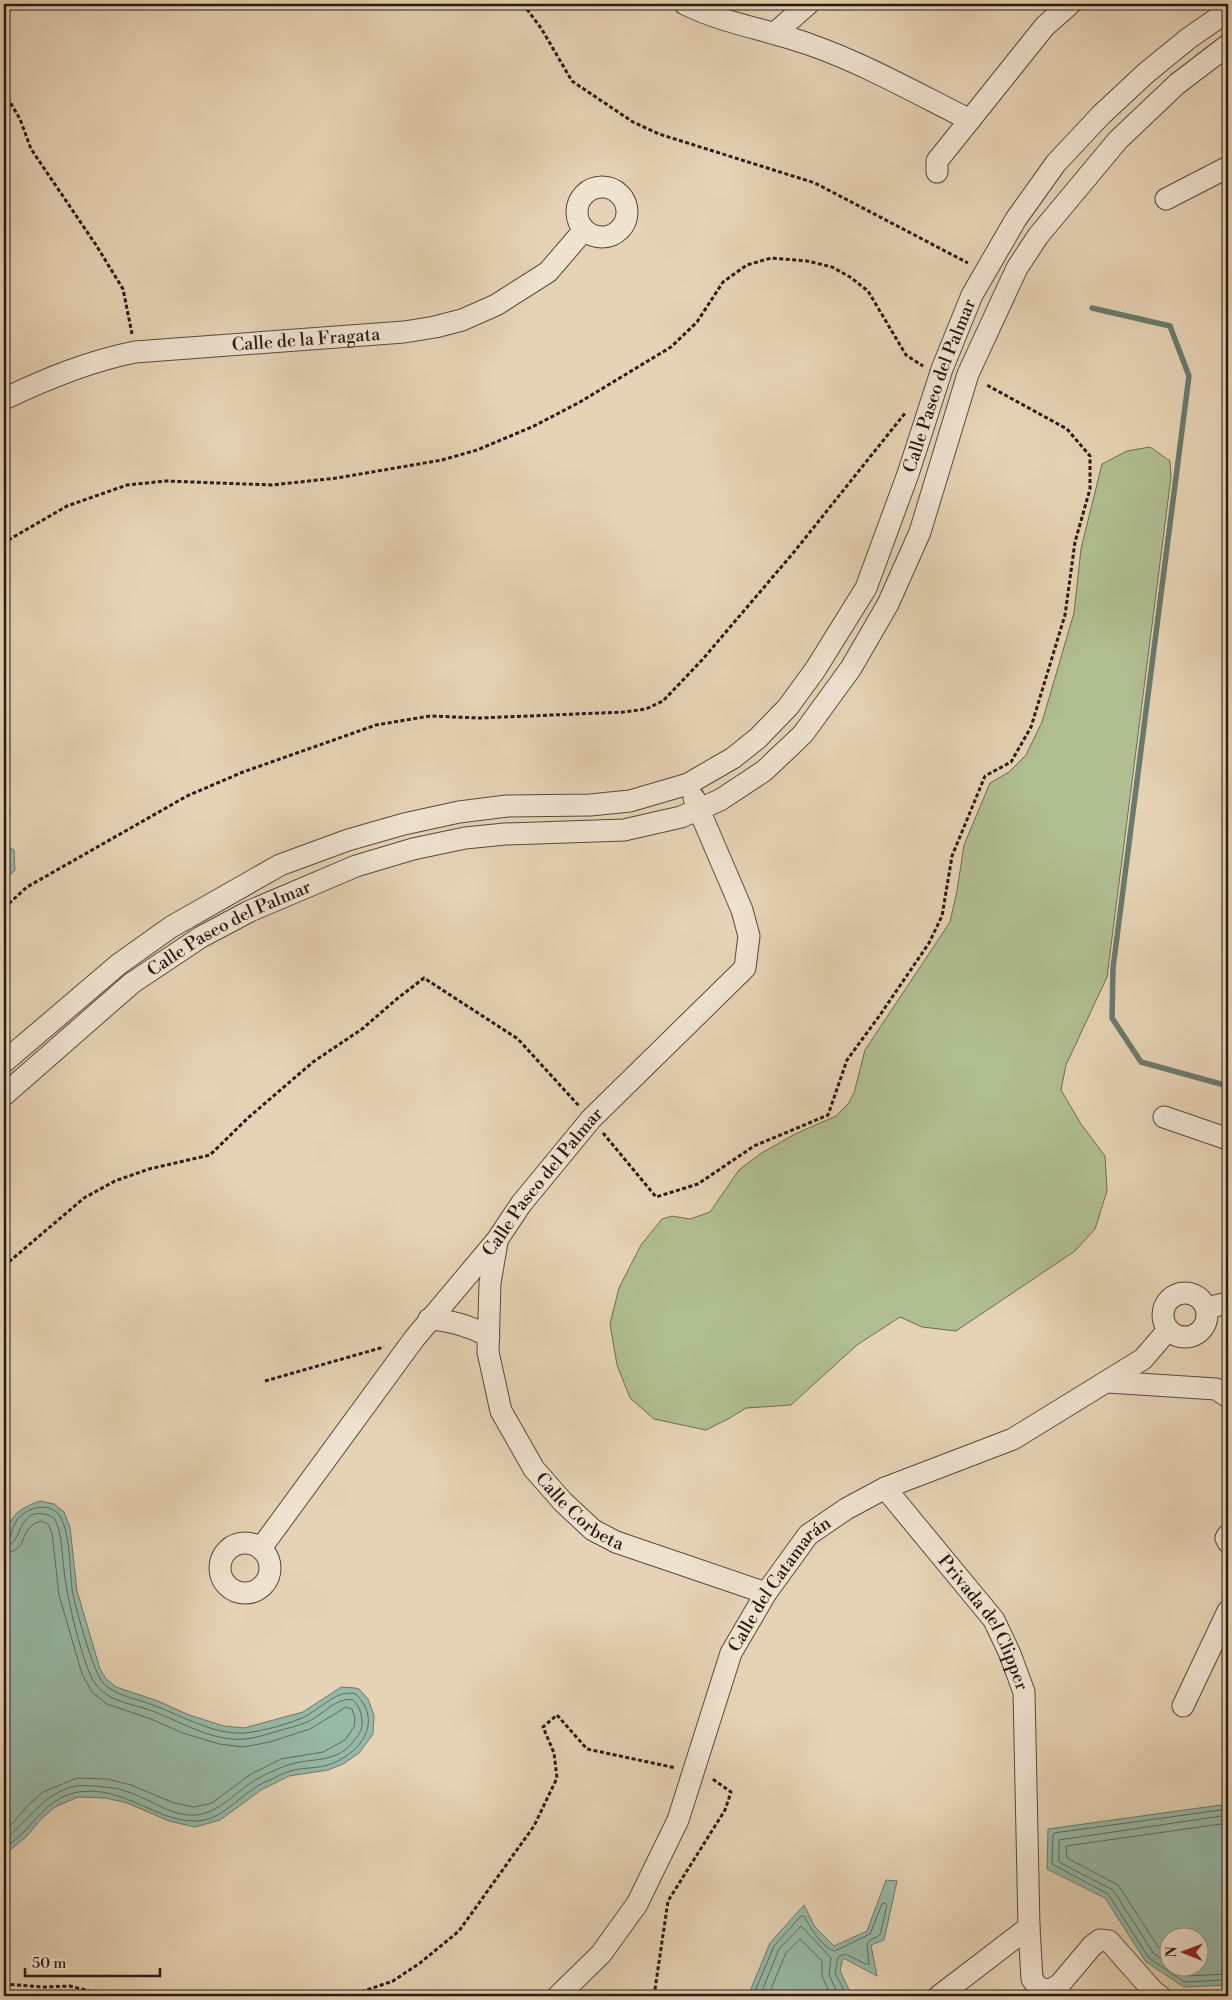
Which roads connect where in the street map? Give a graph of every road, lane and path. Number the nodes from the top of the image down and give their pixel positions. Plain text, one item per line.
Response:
1 (523, 4) edge
2 (685, 4) edge
3 (808, 4) edge
4 (1058, 8) edge
5 (1228, 11) edge
6 (775, 33) junction
7 (1228, 45) edge
8 (4, 92) edge
9 (970, 120) junction
10 (1228, 167) edge
11 (937, 172) dead end
12 (1166, 198) dead end
13 (1016, 219) junction
14 (584, 230) dead end
15 (1038, 236) junction
16 (984, 272) junction
17 (972, 295) junction
18 (998, 306) junction
19 (135, 352) junction
20 (942, 369) junction
21 (968, 374) junction
22 (4, 399) edge
23 (912, 405) dead end
24 (4, 545) edge
25 (688, 784) junction
26 (700, 810) junction
27 (4, 908) edge
28 (4, 1062) edge
29 (4, 1095) edge
30 (1164, 1117) dead end
31 (591, 1119) junction
32 (1228, 1138) edge
33 (497, 1240) junction
34 (4, 1266) edge
35 (1228, 1303) edge
36 (1206, 1308) junction
37 (429, 1319) junction
38 (1168, 1330) junction
39 (489, 1336) junction
40 (385, 1347) dead end
41 (265, 1381) dead end
42 (1108, 1382) junction
43 (1228, 1397) edge
44 (885, 1488) junction
45 (1228, 1535) edge
46 (1228, 1542) edge
47 (261, 1548) dead end
48 (766, 1593) junction
49 (1228, 1611) edge
50 (1183, 1706) dead end
51 (694, 1772) junction
52 (1029, 1920) junction
53 (4, 1984) edge
54 (143, 1996) edge
55 (349, 1996) edge
56 (558, 1996) edge
57 (654, 1996) edge
58 (939, 1996) edge
59 (1160, 1996) edge

1 - 16 path
2 - 6 street
3 - 6 street
4 - 9 street
5 - 13 street, Calle Paseo del Palmar
6 - 9 street
7 - 15 street, Calle Paseo del Palmar
8 - 19 path
9 - 11 street
10 - 12 street
13 - 15 street
13 - 16 street, Calle Paseo del Palmar
14 - 19 street, Calle de la Fragata
15 - 18 street, Calle Paseo del Palmar
16 - 17 street, Calle Paseo del Palmar
17 - 18 street
17 - 20 street, Calle Paseo del Palmar
18 - 21 street, Calle Paseo del Palmar
19 - 22 street, Calle de la Fragata
20 - 24 path
20 - 25 street, Calle Paseo del Palmar
21 - 26 street, Calle Paseo del Palmar
21 - 31 path
23 - 27 path
25 - 26 street, Calle Paseo del Palmar
25 - 28 street, Calle Paseo del Palmar
26 - 29 street, Calle Paseo del Palmar
26 - 31 street, Calle Paseo del Palmar
30 - 32 street
31 - 33 street, Calle Paseo del Palmar
31 - 34 path
33 - 37 street, Calle Paseo del Palmar
33 - 39 street, Calle Corbeta
35 - 36 street
36 - 38 street
36 - 38 street
37 - 39 street
37 - 47 street, Calle Paseo del Palmar
38 - 42 street, Calle del Catamarán
39 - 48 street, Calle Corbeta
40 - 41 path
42 - 43 street
42 - 44 street, Calle del Catamarán
44 - 48 street, Calle del Catamarán
44 - 52 street, Privada del Clipper
45 - 46 street
48 - 51 street, Calle del Catamarán
49 - 50 street
51 - 55 path
51 - 56 street, Calle del Catamarán
51 - 57 path
52 - 58 street
52 - 59 street, Privada del Clipper
53 - 54 path

